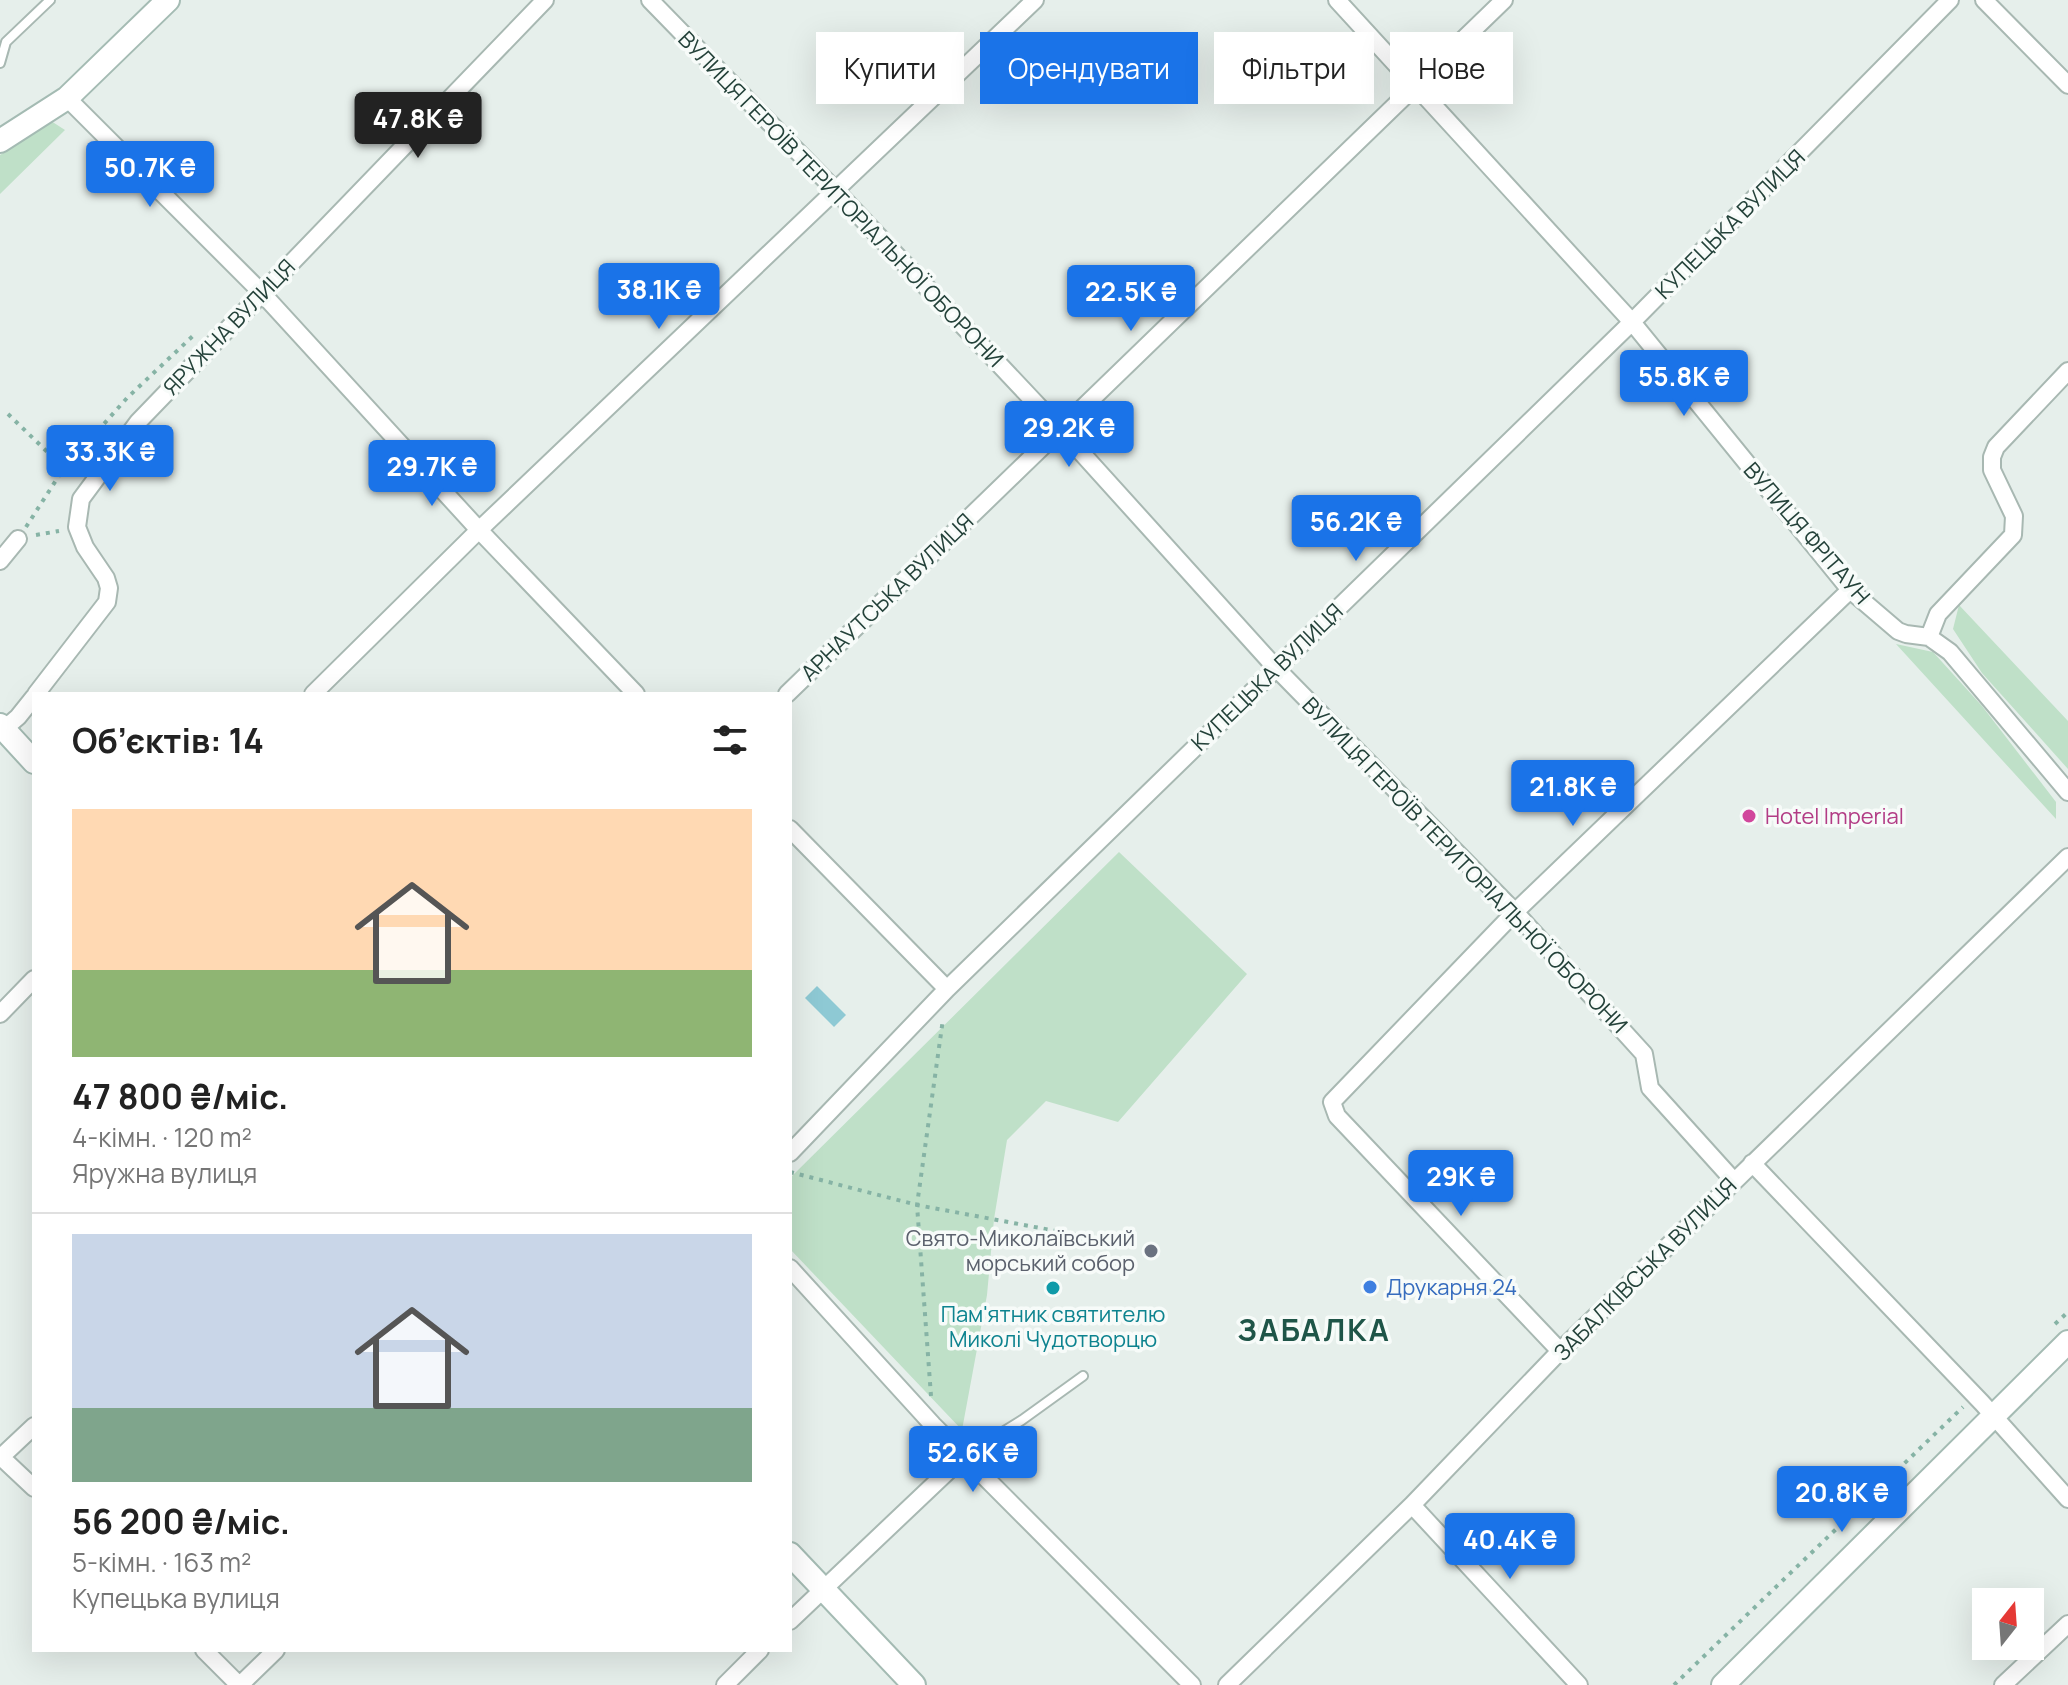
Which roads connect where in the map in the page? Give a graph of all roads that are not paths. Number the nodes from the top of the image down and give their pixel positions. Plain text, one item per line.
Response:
1 (50, 0) edge
2 (168, 0) edge
3 (545, 0) edge
4 (650, 0) edge
5 (1035, 0) edge
6 (1337, 0) edge
7 (1504, 0) edge
8 (1950, 0) edge
9 (1984, 0) edge
10 (1471, 32) edge
11 (1390, 57) edge
12 (0, 63) edge
13 (2068, 85) edge
14 (67, 98) junction
15 (1396, 104) edge
16 (1433, 104) edge
17 (0, 141) edge
18 (836, 191) junction
19 (261, 292) junction
20 (1632, 322) junction
21 (2068, 371) edge
22 (1060, 429) junction
23 (479, 530) junction
24 (18, 539) road end
25 (0, 561) edge
26 (1850, 590) junction
27 (1929, 637) junction
28 (1276, 668) junction
29 (37, 692) edge
30 (315, 692) edge
31 (634, 692) edge
32 (789, 692) edge
33 (32, 699) edge
34 (2, 727) edge
35 (32, 760) edge
36 (2068, 792) edge
37 (792, 831) edge
38 (2068, 857) edge
39 (1515, 912) junction
40 (32, 981) edge
41 (947, 989) junction
42 (0, 1014) edge
43 (792, 1151) edge
44 (1752, 1163) junction
45 (1734, 1181) junction
46 (792, 1270) edge
47 (2068, 1342) edge
48 (1560, 1351) junction
49 (1083, 1376) dead end
50 (1994, 1416) junction
51 (32, 1428) edge
52 (964, 1456) junction
53 (0, 1457) edge
54 (32, 1486) edge
55 (2068, 1499) edge
56 (1412, 1505) junction
57 (792, 1556) edge
58 (823, 1588) junction
59 (792, 1619) edge
60 (2068, 1624) edge
61 (206, 1652) edge
62 (274, 1652) edge
63 (758, 1652) edge
64 (240, 1685) edge
65 (725, 1685) edge
66 (914, 1685) edge
67 (1192, 1685) edge
68 (1227, 1685) edge
69 (1579, 1685) edge
70 (1723, 1685) edge
71 (2003, 1685) edge

1 - 12 lane
2 - 14 street
3 - 19 street, ЯРУЖНА ВУЛИЦЯ
4 - 18 street, ВУЛИЦЯ ГЕРОЇВ ТЕРИТОРІАЛЬНОЇ ОБОРОНИ
5 - 18 street
6 - 11 street, ВУЛИЦЯ ФРІТАУН
7 - 10 street, АРНАУТСЬКА ВУЛИЦЯ
8 - 20 street, КУПЕЦЬКА ВУЛИЦЯ
9 - 13 street
14 - 17 street
14 - 19 street
15 - 22 street, АРНАУТСЬКА ВУЛИЦЯ
16 - 20 street, ВУЛИЦЯ ФРІТАУН
18 - 22 street, ВУЛИЦЯ ГЕРОЇВ ТЕРИТОРІАЛЬНОЇ ОБОРОНИ
18 - 23 street
19 - 23 street
19 - 29 street, ЯРУЖНА ВУЛИЦЯ
20 - 26 street, ВУЛИЦЯ ФРІТАУН
20 - 28 street, КУПЕЦЬКА ВУЛИЦЯ
21 - 27 street
22 - 28 street, ВУЛИЦЯ ГЕРОЇВ ТЕРИТОРІАЛЬНОЇ ОБОРОНИ
22 - 32 street, АРНАУТСЬКА ВУЛИЦЯ
23 - 30 street
23 - 31 street
24 - 25 street
26 - 27 street, ВУЛИЦЯ ФРІТАУН
26 - 39 street
27 - 36 street, ВУЛИЦЯ ФРІТАУН
28 - 39 street, ВУЛИЦЯ ГЕРОЇВ ТЕРИТОРІАЛЬНОЇ ОБОРОНИ
28 - 41 street, КУПЕЦЬКА ВУЛИЦЯ
33 - 34 street
34 - 35 street
37 - 41 street
38 - 44 street, ЗАБАЛКІВСЬКА ВУЛИЦЯ
39 - 45 street, ВУЛИЦЯ ГЕРОЇВ ТЕРИТОРІАЛЬНОЇ ОБОРОНИ
39 - 48 street
40 - 42 street
41 - 43 street, КУПЕЦЬКА ВУЛИЦЯ
44 - 45 street, ЗАБАЛКІВСЬКА ВУЛИЦЯ
44 - 50 street
45 - 48 street, ЗАБАЛКІВСЬКА ВУЛИЦЯ
46 - 52 street
47 - 50 street
48 - 56 street, ЗАБАЛКІВСЬКА ВУЛИЦЯ
49 - 52 lane
50 - 55 street
50 - 70 street
51 - 53 street
52 - 58 street
52 - 67 street
53 - 54 street
56 - 68 street, ЗАБАЛКІВСЬКА ВУЛИЦЯ
56 - 69 street
57 - 58 street
58 - 59 street
58 - 66 street
60 - 71 street
61 - 64 street
62 - 64 street
63 - 65 street

